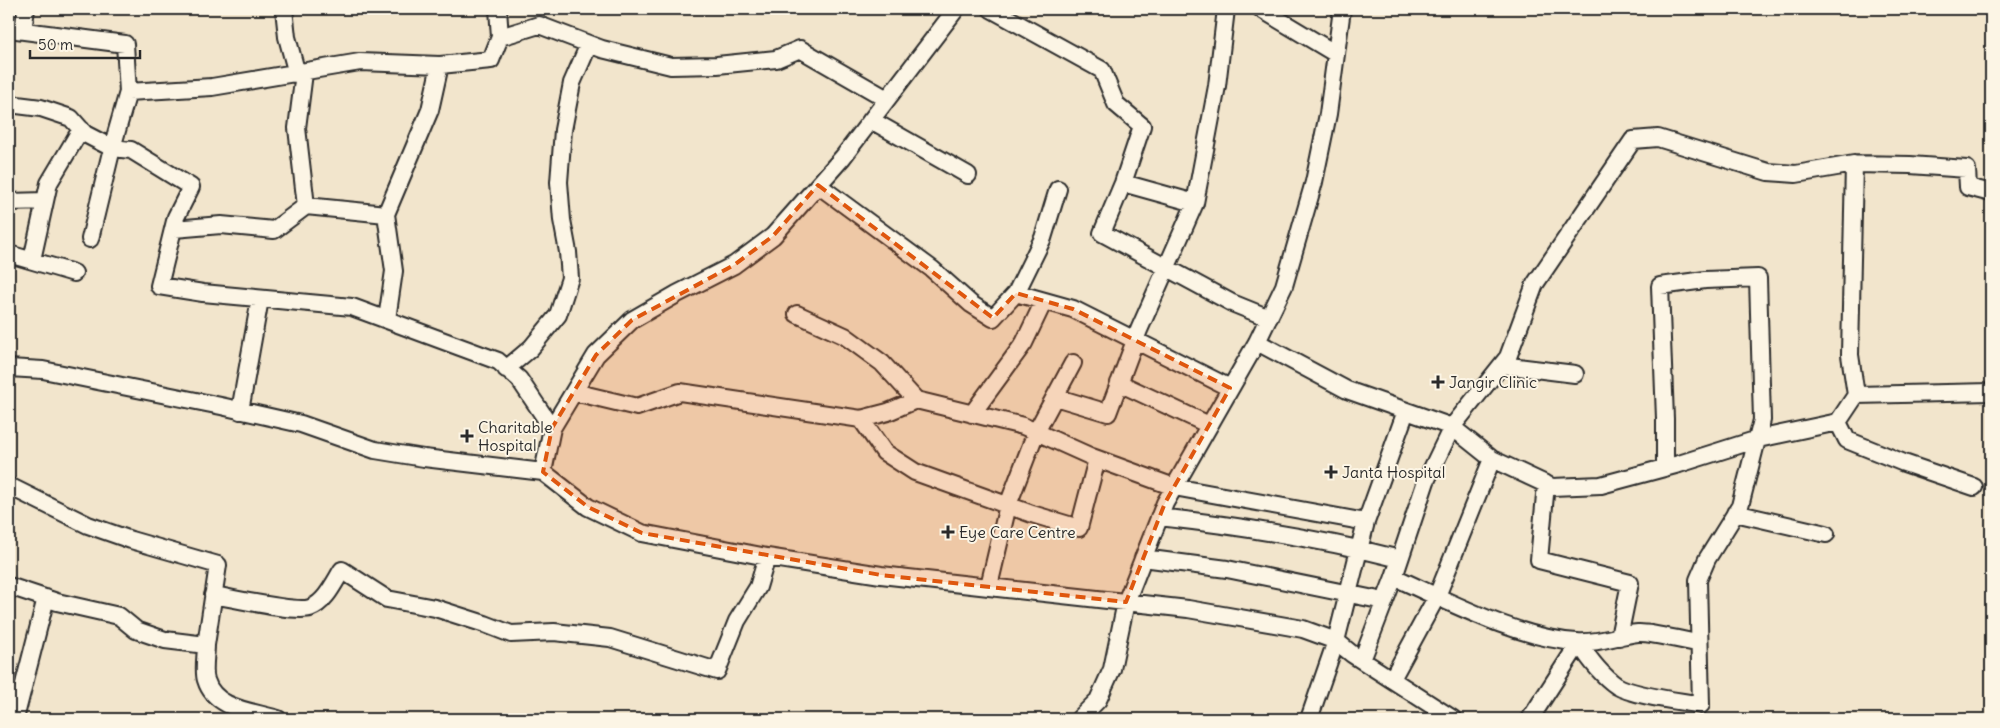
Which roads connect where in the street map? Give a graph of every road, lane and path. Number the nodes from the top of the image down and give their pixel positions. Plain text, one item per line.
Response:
1 (26, 9) edge
2 (284, 9) edge
3 (498, 9) edge
4 (956, 9) edge
5 (991, 9) edge
6 (1226, 9) edge
7 (1261, 9) edge
8 (1342, 9) edge
9 (16, 30) edge
10 (500, 37) junction
11 (589, 44) junction
12 (1336, 54) junction
13 (440, 65) junction
14 (301, 73) junction
15 (128, 92) junction
16 (887, 99) junction
17 (9, 104) edge
18 (871, 120) junction
19 (81, 128) junction
20 (112, 148) junction
21 (1854, 164) junction
22 (968, 175) dead end
23 (1124, 183) junction
24 (818, 185) junction
25 (1058, 189) dead end
26 (1991, 192) edge
27 (45, 201) junction
28 (9, 202) edge
29 (1195, 203) junction
30 (306, 206) junction
31 (386, 214) junction
32 (174, 229) junction
33 (90, 239) dead end
34 (9, 254) edge
35 (32, 260) junction
36 (1167, 269) junction
37 (74, 273) dead end
38 (1016, 293) junction
39 (260, 299) junction
40 (1044, 301) junction
41 (796, 314) dead end
42 (1268, 318) junction
43 (387, 320) junction
44 (1135, 340) junction
45 (1257, 342) junction
46 (1073, 363) dead end
47 (1502, 365) junction
48 (9, 368) edge
49 (506, 368) junction
50 (1575, 374) dead end
51 (1120, 383) junction
52 (1230, 388) junction
53 (574, 392) junction
54 (1991, 392) edge
55 (1856, 395) junction
56 (1055, 397) junction
57 (916, 400) junction
58 (240, 410) junction
59 (1406, 411) junction
60 (972, 414) junction
61 (861, 419) junction
62 (1838, 422) junction
63 (1209, 425) junction
64 (1452, 427) junction
65 (552, 428) junction
66 (1036, 432) junction
67 (1758, 439) junction
68 (1492, 458) junction
69 (1097, 460) junction
70 (1665, 467) junction
71 (543, 472) junction
72 (1546, 484) junction
73 (9, 486) edge
74 (1174, 486) junction
75 (1974, 488) dead end
76 (1008, 505) junction
77 (1735, 513) junction
78 (1159, 517) junction
79 (1366, 522) junction
80 (1826, 534) dead end
81 (1360, 549) junction
82 (767, 557) junction
83 (1143, 558) junction
84 (1400, 559) junction
85 (1394, 577) junction
86 (9, 586) edge
87 (989, 586) junction
88 (1349, 594) junction
89 (214, 595) junction
90 (1437, 596) junction
91 (46, 598) junction
92 (1384, 601) junction
93 (1126, 602) junction
94 (1619, 638) junction
95 (1336, 641) junction
96 (1579, 643) junction
97 (1698, 643) junction
98 (206, 645) junction
99 (1362, 660) junction
100 (1392, 679) junction
101 (15, 719) edge
102 (278, 719) edge
103 (1079, 719) edge
104 (1309, 719) edge
105 (1453, 719) edge
106 (1530, 719) edge

1 - 9 street
2 - 14 street
3 - 10 street
4 - 16 street
5 - 23 street
6 - 29 street
7 - 12 street
8 - 12 street
9 - 15 street
10 - 11 street
10 - 13 street
11 - 16 street
11 - 49 street
12 - 42 street
13 - 14 street
13 - 31 street
14 - 15 street
14 - 30 street
15 - 20 street
16 - 18 street
17 - 19 street
18 - 22 street
18 - 24 street
19 - 20 street
19 - 27 street
20 - 32 street
20 - 33 street
21 - 26 street
21 - 47 street
21 - 55 street
23 - 29 street
23 - 36 street
24 - 38 street
24 - 53 street
25 - 38 street
27 - 28 street
27 - 35 street
29 - 36 street
30 - 31 street
30 - 32 street
31 - 43 street
32 - 39 street
34 - 35 street
35 - 37 street
36 - 42 street
36 - 44 street
38 - 40 street
39 - 43 street
39 - 58 street
40 - 44 street
40 - 60 street
41 - 57 street
42 - 45 street
43 - 49 street
44 - 51 street
44 - 52 street
45 - 52 street
45 - 59 street
46 - 56 street
47 - 50 street
47 - 64 street
48 - 58 street
49 - 65 street
51 - 56 street
51 - 63 street
52 - 63 street
53 - 61 street
53 - 65 street
54 - 55 street
55 - 62 street
56 - 66 street
57 - 60 street
57 - 61 street
58 - 71 street
59 - 64 street
59 - 79 street
60 - 66 street
61 - 76 street
62 - 67 street
62 - 75 street
63 - 74 street
64 - 68 street
64 - 84 street
65 - 71 street
66 - 69 street
66 - 76 street
67 - 70 street
67 - 70 street
67 - 77 street
68 - 72 street
68 - 90 street
69 - 74 street
69 - 76 street
70 - 72 street
71 - 82 street
72 - 94 street
73 - 89 street
74 - 78 street
74 - 79 street
76 - 87 street
77 - 80 street
77 - 97 street
78 - 81 street
78 - 83 street
79 - 81 street
81 - 84 street
81 - 88 street
82 - 87 street
82 - 89 street
83 - 88 street
83 - 93 street
84 - 85 street
85 - 90 street
85 - 92 street
86 - 91 street
87 - 93 street
88 - 92 street
88 - 95 street
89 - 98 street
90 - 96 street
90 - 100 street
91 - 98 street
91 - 101 street
92 - 99 street
93 - 95 street
93 - 103 street
94 - 96 street
94 - 97 street
95 - 99 street
95 - 104 street
96 - 97 street
96 - 106 street
98 - 102 street
99 - 100 street
100 - 105 street

